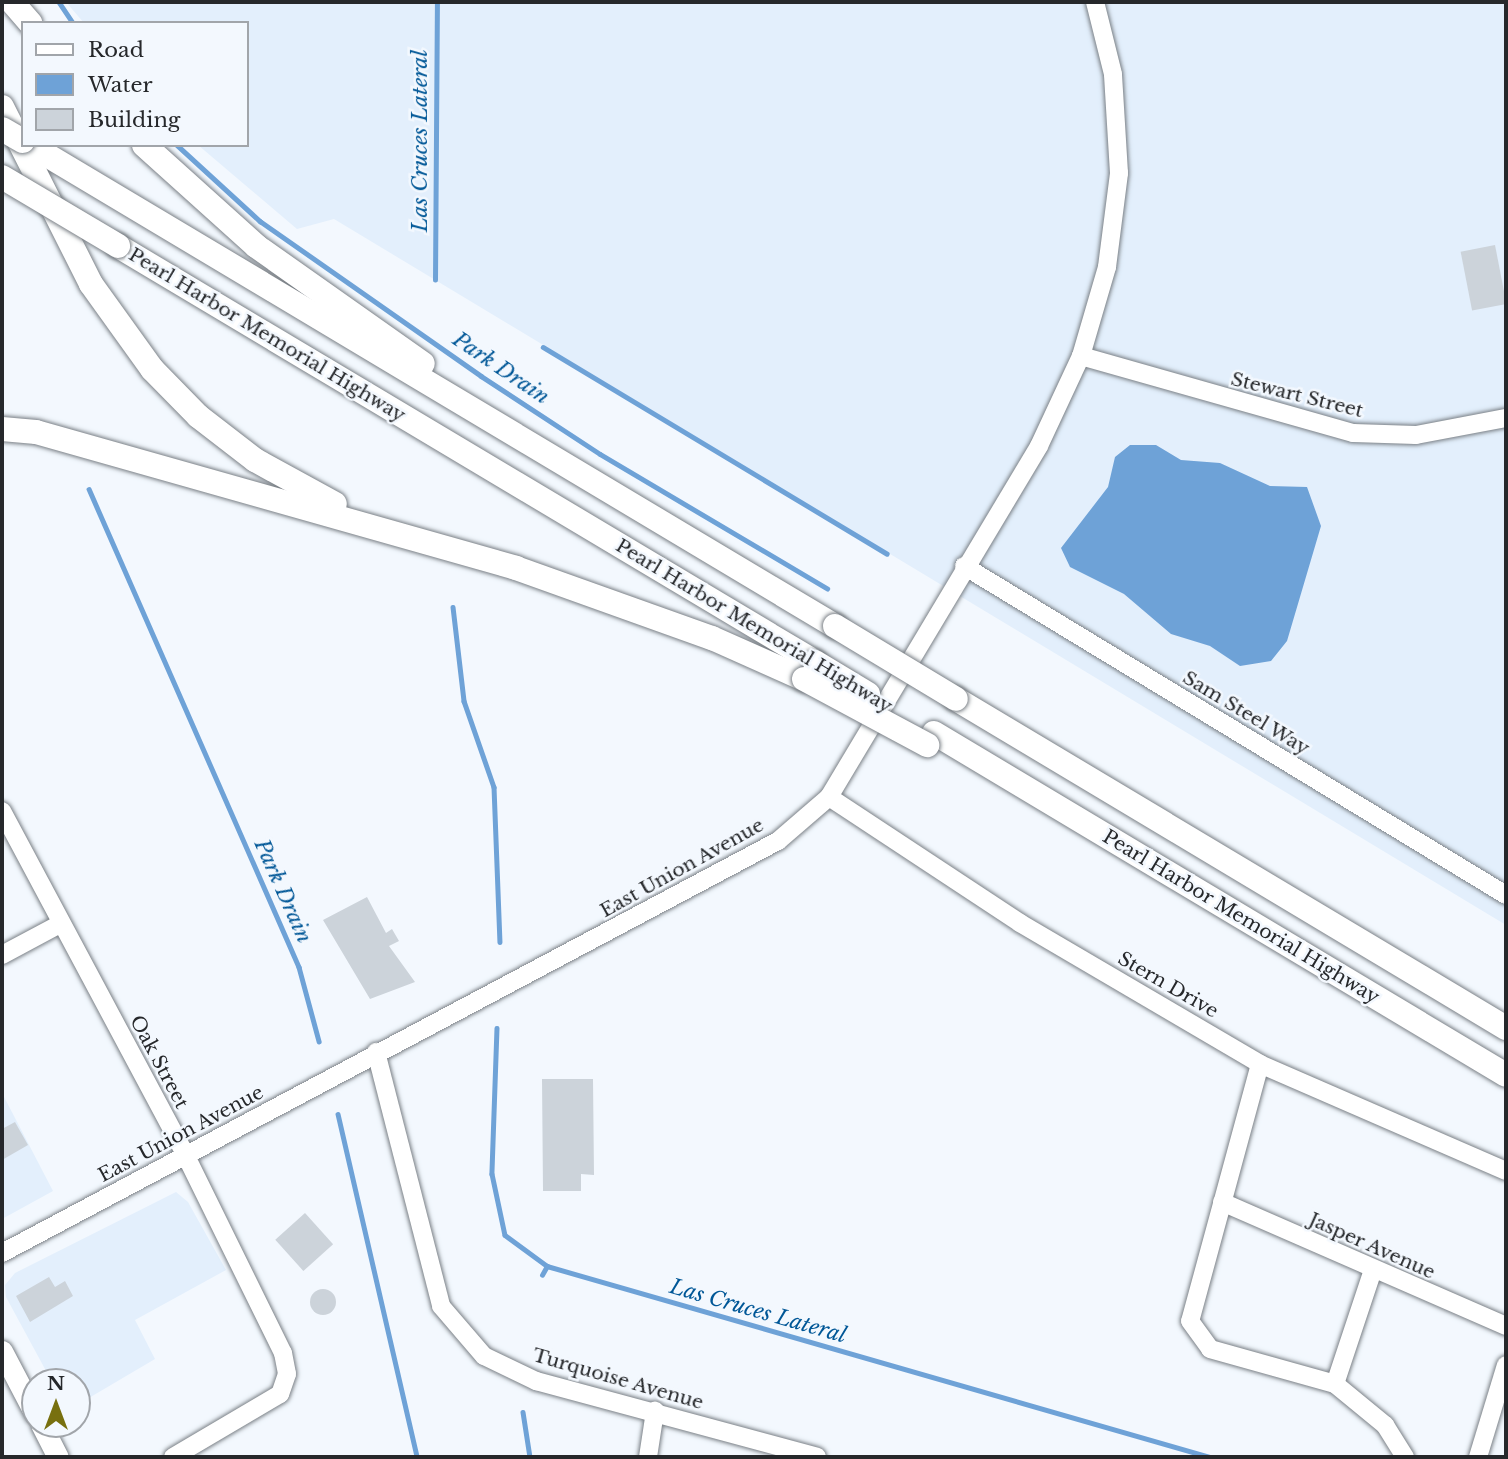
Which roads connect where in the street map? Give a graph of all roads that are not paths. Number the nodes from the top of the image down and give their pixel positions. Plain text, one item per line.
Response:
1 (12, 2) edge
2 (1096, 2) edge
3 (28, 21) edge
4 (2, 107) edge
5 (2, 129) edge
6 (21, 140) edge
7 (21, 143) edge
8 (23, 147) edge
9 (33, 147) edge
10 (146, 147) edge
11 (2, 177) edge
12 (1082, 356) junction
13 (1506, 418) edge
14 (2, 429) edge
15 (613, 495) junction
16 (491, 560) junction
17 (964, 566) junction
18 (809, 670) junction
19 (829, 797) junction
20 (2, 811) edge
21 (1506, 895) edge
22 (60, 924) junction
23 (2, 955) edge
24 (1506, 1028) edge
25 (376, 1052) junction
26 (1260, 1063) junction
27 (1506, 1075) edge
28 (186, 1156) junction
29 (1506, 1171) edge
30 (1223, 1202) junction
31 (2, 1254) edge
32 (1373, 1270) junction
33 (1506, 1326) edge
34 (2, 1351) edge
35 (1506, 1365) edge
36 (1335, 1384) junction
37 (21, 1387) edge
38 (655, 1411) junction
39 (48, 1438) edge
40 (58, 1457) edge
41 (173, 1457) edge
42 (648, 1457) edge
43 (815, 1457) edge
44 (1405, 1457) edge
45 (1478, 1457) edge

1 - 3 highway
2 - 12 street, East Union Avenue
4 - 7 highway
5 - 6 highway, bridge
8 - 16 highway
9 - 15 highway, Pearl Harbor Memorial Highway
10 - 15 highway
11 - 18 highway, Pearl Harbor Memorial Highway, bridge
12 - 13 street, Stewart Street
12 - 17 street, East Union Avenue
14 - 16 highway
15 - 24 highway, Pearl Harbor Memorial Highway, bridge
16 - 18 highway
17 - 19 street, East Union Avenue
17 - 21 street, Sam Steel Way
18 - 27 highway, Pearl Harbor Memorial Highway, bridge
19 - 25 street, East Union Avenue
19 - 26 street, Stern Drive
20 - 22 street, Oak Street
22 - 23 street
22 - 28 street, Oak Street
25 - 28 street, East Union Avenue
25 - 38 street, Turquoise Avenue
26 - 29 street, Stern Drive
26 - 30 street
28 - 31 street, East Union Avenue
28 - 41 street, Oak Street
30 - 32 street, Jasper Avenue
30 - 36 street
32 - 33 street, Jasper Avenue
32 - 36 street
34 - 37 main road
35 - 45 street
36 - 44 street
38 - 42 street
38 - 43 street, Turquoise Avenue
39 - 40 main road

